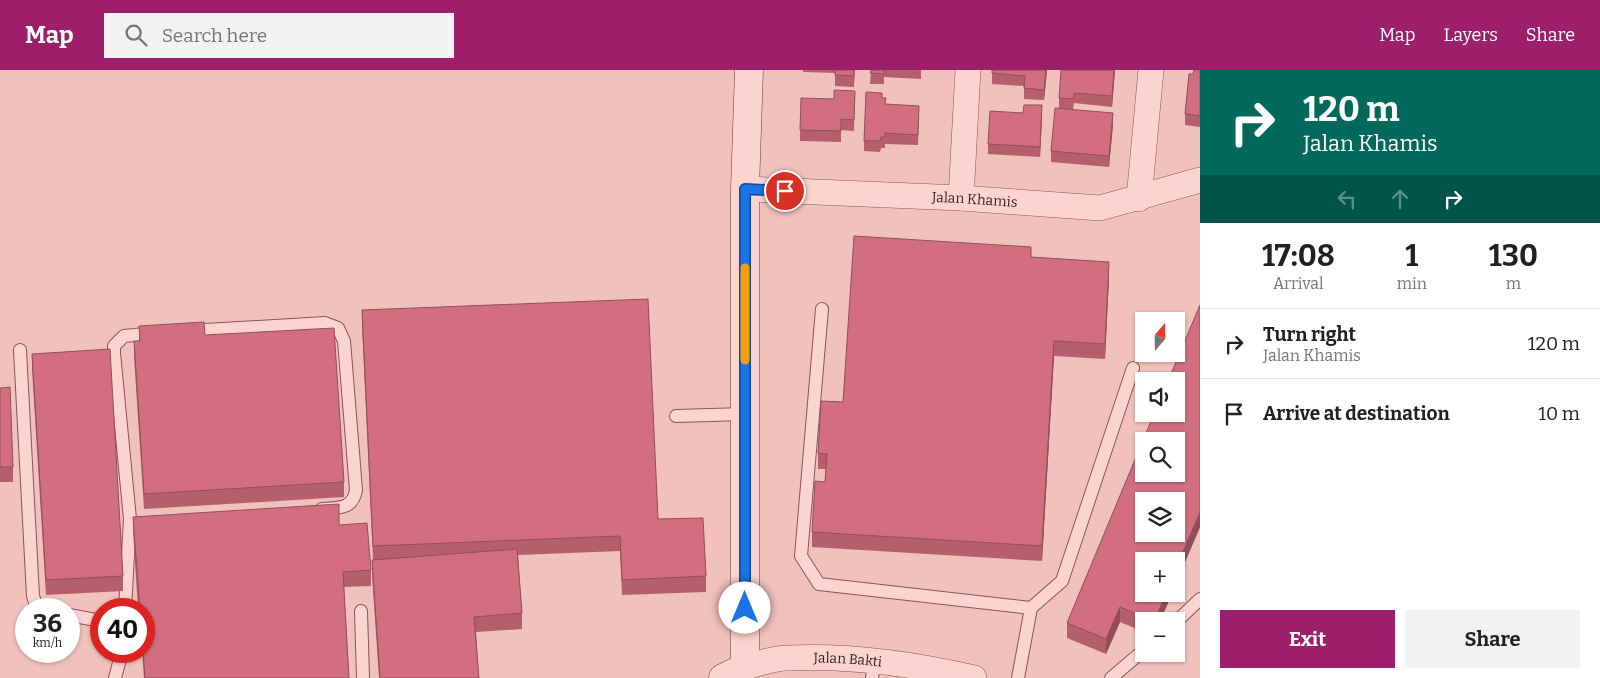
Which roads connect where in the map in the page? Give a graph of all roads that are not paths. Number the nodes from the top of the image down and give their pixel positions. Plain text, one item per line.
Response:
1 (749, 70) edge
2 (968, 70) edge
3 (1151, 70) edge
4 (1200, 180) edge
5 (745, 189) junction
6 (960, 198) junction
7 (1139, 199) junction
8 (822, 309) dead end
9 (20, 350) dead end
10 (1133, 368) dead end
11 (745, 414) junction
12 (676, 416) dead end
13 (312, 509) edge
14 (34, 598) edge
15 (126, 598) edge
16 (1200, 599) edge
17 (1031, 608) junction
18 (360, 611) dead end
19 (1185, 613) edge
20 (1135, 658) edge
21 (119, 663) edge
22 (873, 670) edge
23 (734, 672) edge
24 (937, 674) edge
25 (115, 678) edge
26 (363, 678) edge
27 (974, 678) edge
28 (1018, 678) edge
29 (1111, 678) edge

1 - 5 street
2 - 6 street
3 - 7 street
4 - 7 street, Jalan Khamis
5 - 6 street, Jalan Khamis
5 - 11 street
6 - 7 street, Jalan Khamis
8 - 17 lane
9 - 14 lane
10 - 17 lane
11 - 12 lane
11 - 23 street
13 - 15 lane
16 - 19 lane
17 - 28 lane
18 - 26 lane
20 - 29 lane
21 - 25 lane
22 - 23 street, Jalan Bakti
22 - 24 street, Jalan Bakti
24 - 27 street, Jalan Bakti

